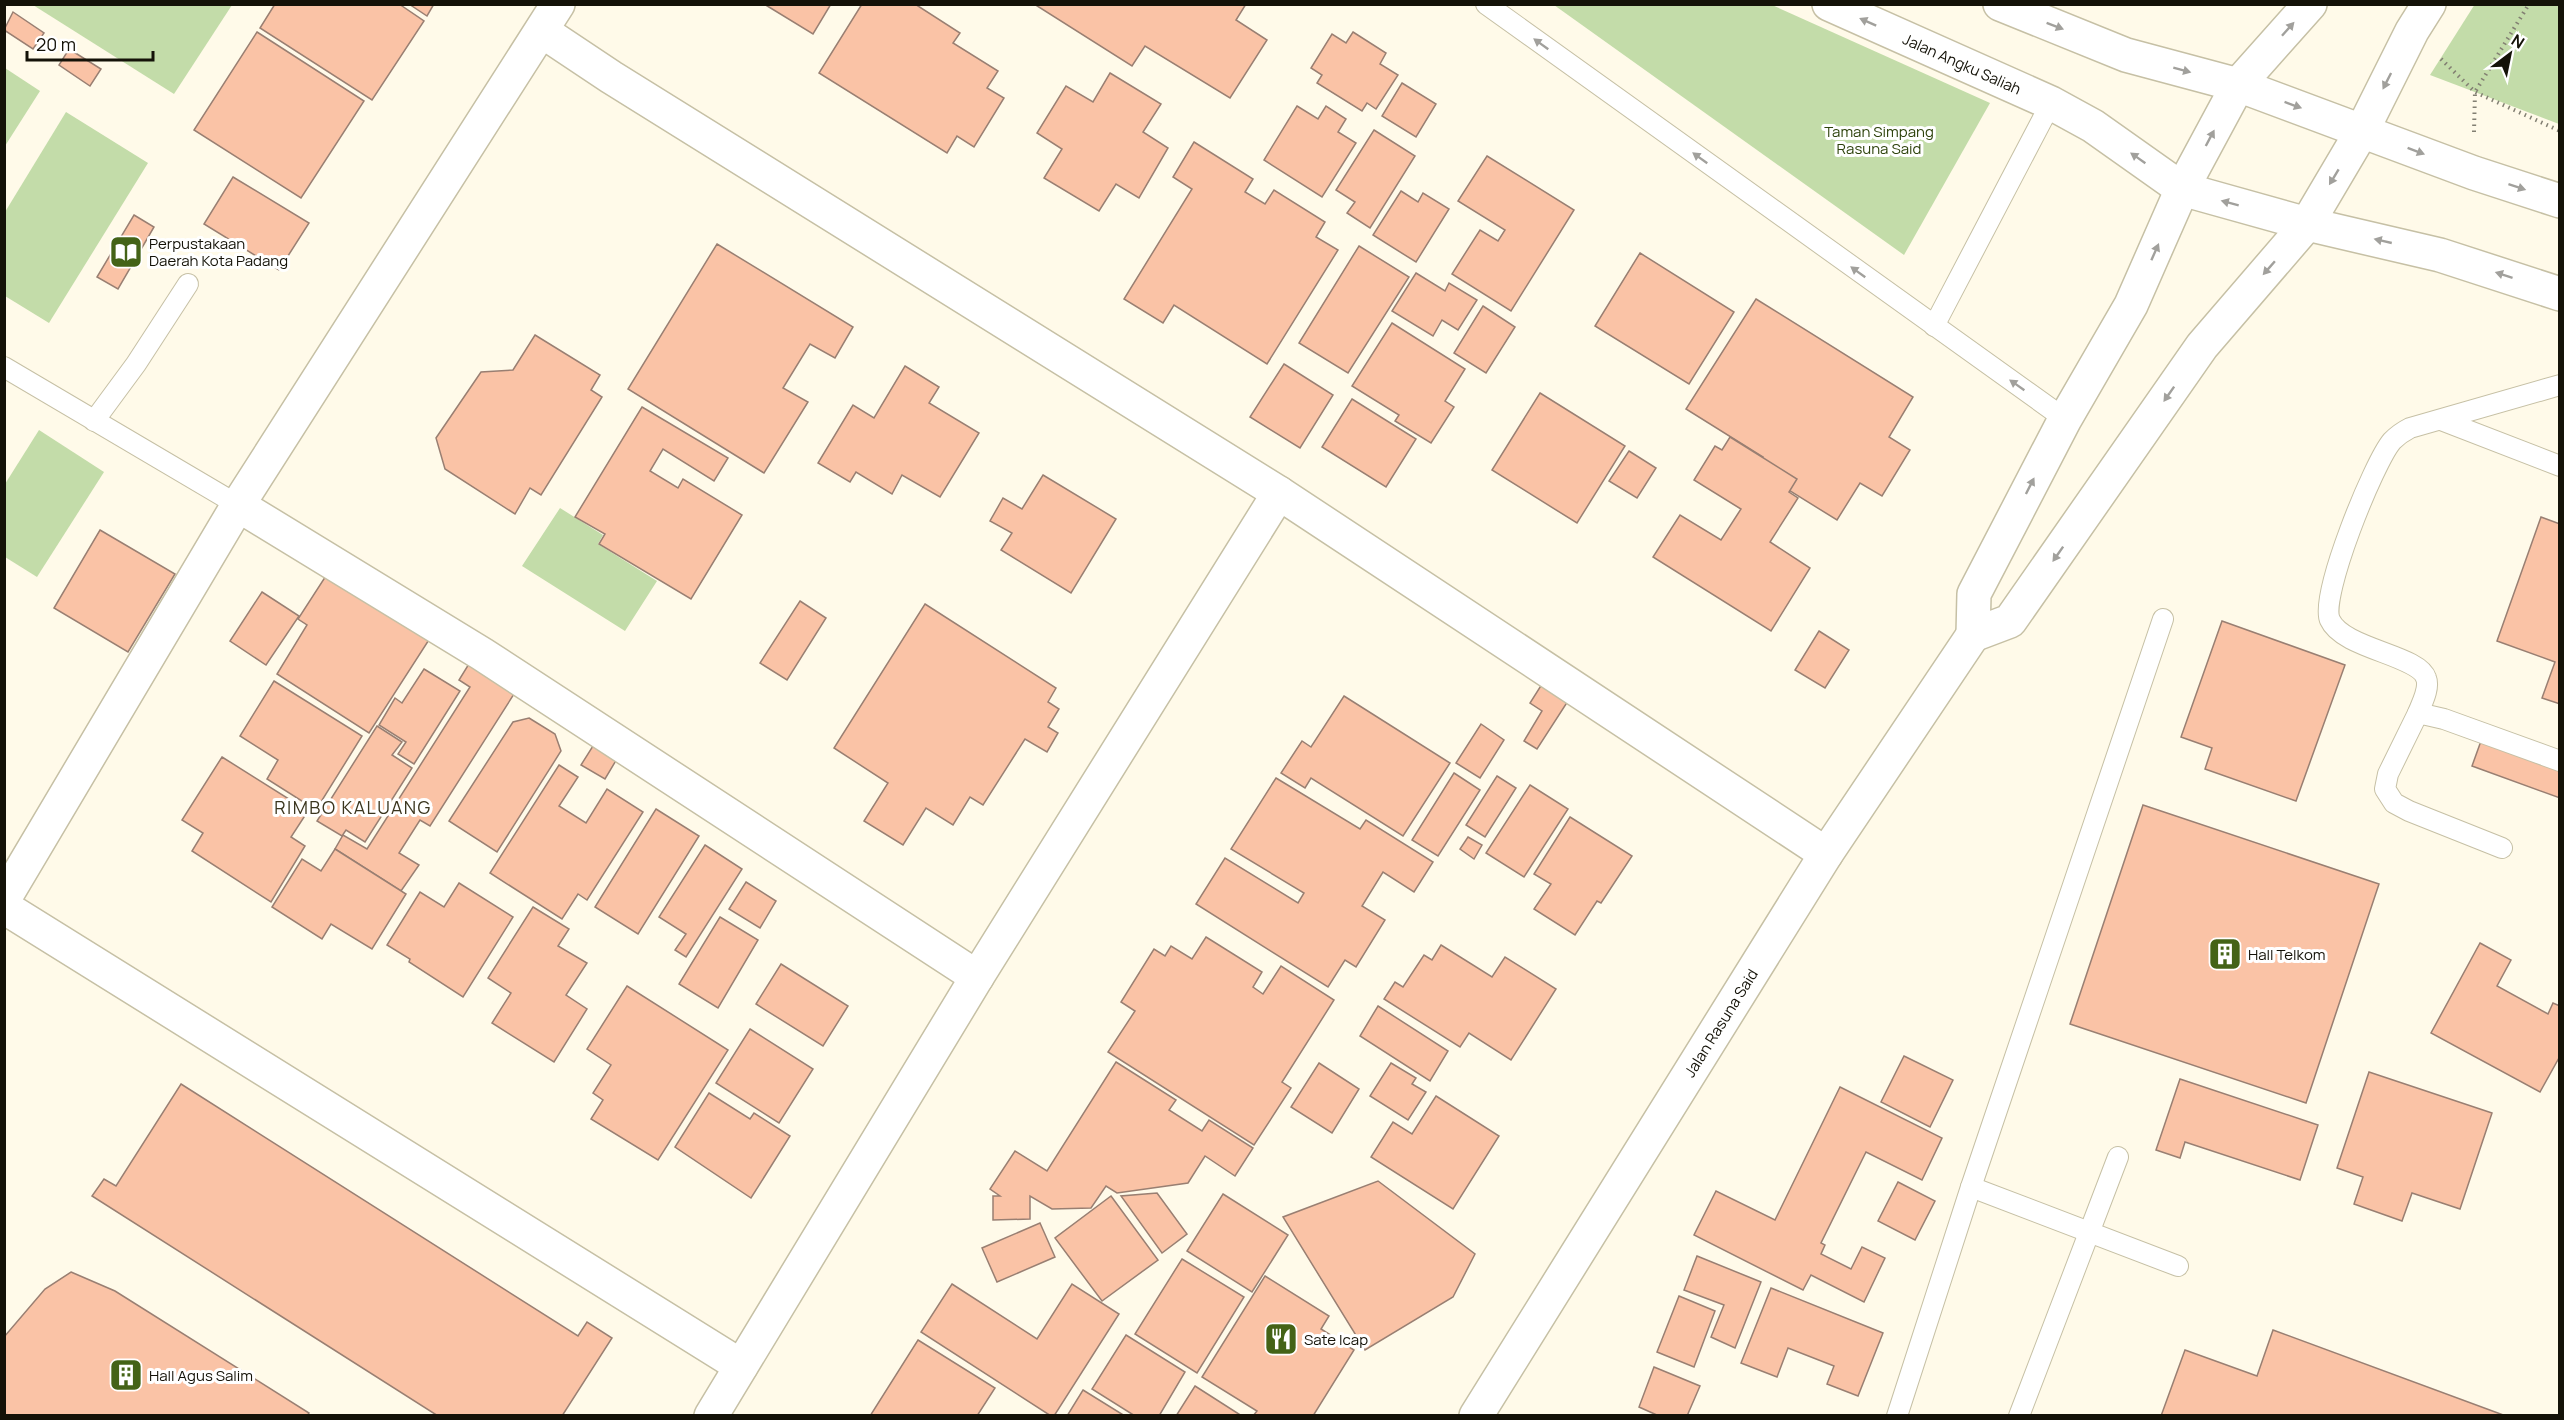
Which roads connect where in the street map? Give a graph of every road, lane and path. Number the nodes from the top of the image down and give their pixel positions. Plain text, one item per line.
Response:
1 (1486, 4) edge
2 (1829, 4) edge
3 (2000, 4) edge
4 (2310, 4) edge
5 (2529, 4) edge
6 (550, 18) edge
7 (2421, 18) edge
8 (2238, 85) junction
9 (2475, 92) junction
10 (2051, 103) junction
11 (2362, 130) junction
12 (2559, 130) edge
13 (2182, 189) junction
14 (2559, 201) edge
15 (2307, 224) junction
16 (188, 284) dead end
17 (2559, 294) edge
18 (1934, 326) junction
19 (4, 367) edge
20 (2559, 385) edge
21 (2064, 419) junction
22 (2441, 420) junction
23 (94, 421) junction
24 (2559, 466) edge
25 (1279, 493) junction
26 (238, 506) junction
27 (2163, 620) dead end
28 (1973, 635) junction
29 (2418, 713) junction
30 (2559, 761) edge
31 (2502, 848) dead end
32 (1826, 854) junction
33 (4, 899) edge
34 (4, 907) edge
35 (977, 977) junction
36 (2118, 1157) dead end
37 (1971, 1187) junction
38 (2090, 1231) junction
39 (2178, 1266) dead end
40 (741, 1366) junction
41 (711, 1416) edge
42 (1476, 1416) edge
43 (1897, 1416) edge
44 (2019, 1416) edge

18 -> 1 lane
10 -> 2 street, Jalan Angku Saliah
3 -> 8 street
8 -> 4 street
5 - 9 path
6 - 25 street
6 - 26 street
7 - 9 path
7 -> 11 street
8 -> 11 street
13 -> 8 street
9 - 12 path
13 -> 10 street, Jalan Angku Saliah
10 - 18 lane
11 -> 14 street
11 -> 15 street
15 -> 13 street, Jalan Angku Saliah
21 -> 13 street
17 -> 15 street, Jalan Angku Saliah
15 -> 28 street
16 - 23 lane
21 -> 18 lane
19 - 23 lane
20 - 22 lane
28 -> 21 street
22 - 24 lane
22 - 29 lane
23 - 26 lane
25 - 32 street
25 - 35 street
26 - 33 street
26 - 35 street
27 - 37 lane
28 - 32 street, Jalan Rasuna Said
29 - 30 lane
29 - 31 lane
32 - 42 street, Jalan Rasuna Said
34 - 40 street
35 - 40 street
36 - 38 lane
37 - 38 lane
37 - 43 lane
38 - 39 lane
38 - 44 lane
40 - 41 street

